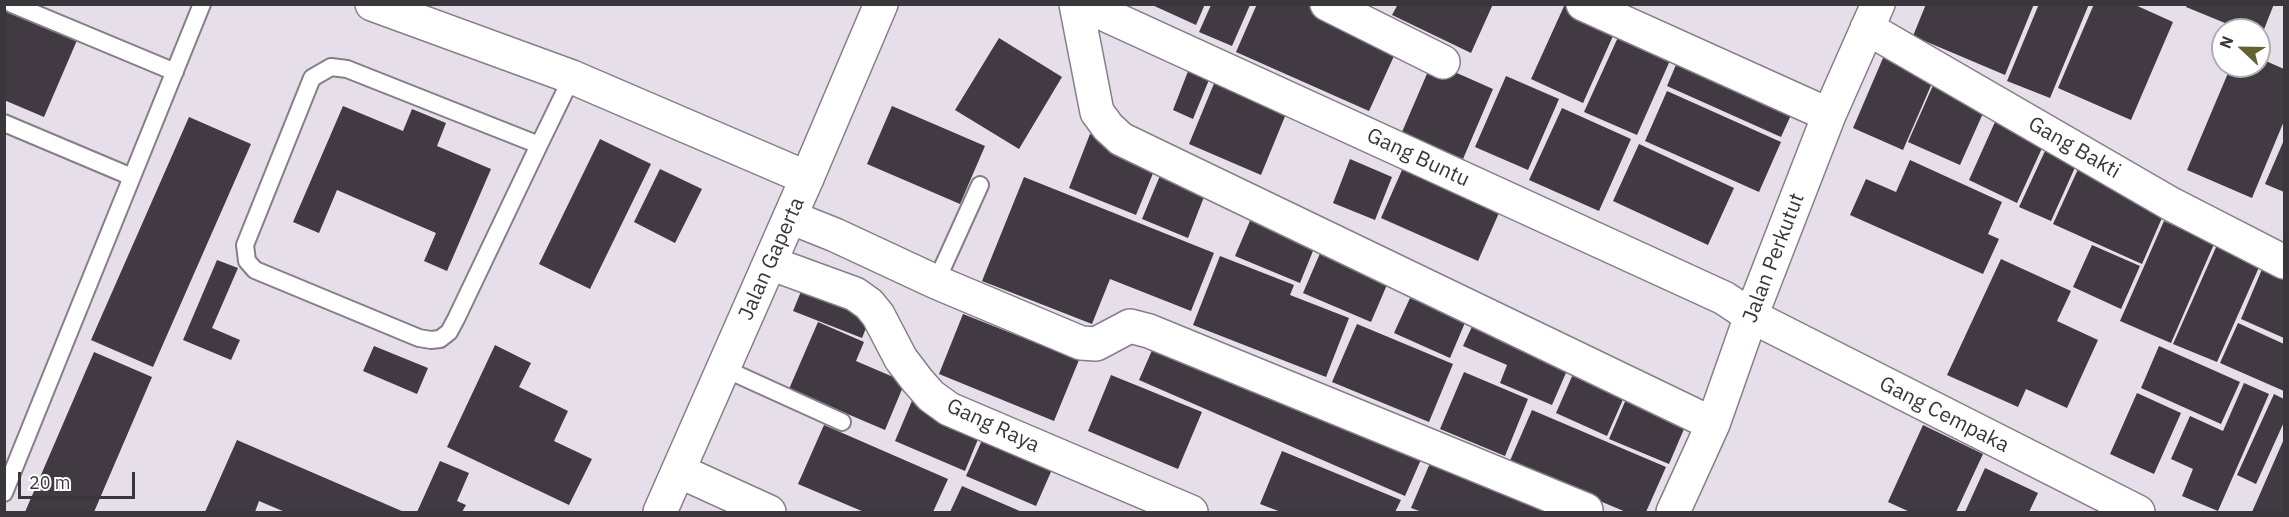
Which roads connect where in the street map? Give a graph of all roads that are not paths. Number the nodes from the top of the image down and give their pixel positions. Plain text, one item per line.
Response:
1 (12, 4) edge
2 (202, 4) edge
3 (372, 4) edge
4 (881, 4) edge
5 (1076, 4) edge
6 (1082, 4) edge
7 (1327, 4) edge
8 (1583, 4) edge
9 (1873, 16) edge
10 (1443, 62) dead end
11 (175, 72) junction
12 (572, 77) junction
13 (1829, 115) junction
14 (4, 123) edge
15 (539, 145) junction
16 (132, 177) junction
17 (807, 178) junction
18 (980, 185) dead end
19 (789, 217) junction
20 (2284, 262) edge
21 (770, 263) junction
22 (936, 282) junction
23 (1751, 316) junction
24 (723, 368) junction
25 (842, 422) dead end
26 (1713, 424) junction
27 (679, 471) junction
28 (4, 493) edge
29 (1586, 510) dead end
30 (660, 513) edge
31 (769, 513) edge
32 (1191, 513) edge
33 (1673, 513) edge
34 (2138, 513) edge

1 - 11 lane
2 - 11 lane
3 - 12 street
4 - 17 street, Jalan Gaperta
5 - 26 street
6 - 23 street, Gang Buntu
7 - 10 street
8 - 13 street
9 - 13 street, Jalan Perkutut
9 - 20 street, Gang Bakti
11 - 16 lane
12 - 15 lane
12 - 17 street
13 - 23 street, Jalan Perkutut
14 - 16 lane
15 - 15 lane
16 - 28 lane
17 - 19 street, Jalan Gaperta
18 - 22 lane
19 - 21 street, Jalan Gaperta
19 - 22 street
21 - 24 street, Jalan Gaperta
21 - 32 street, Gang Raya
22 - 29 street
23 - 26 street, Jalan Perkutut
23 - 34 street, Gang Cempaka
24 - 25 lane
24 - 27 street, Jalan Gaperta
26 - 33 street, Jalan Perkutut
27 - 30 street, Jalan Gaperta
27 - 31 street

